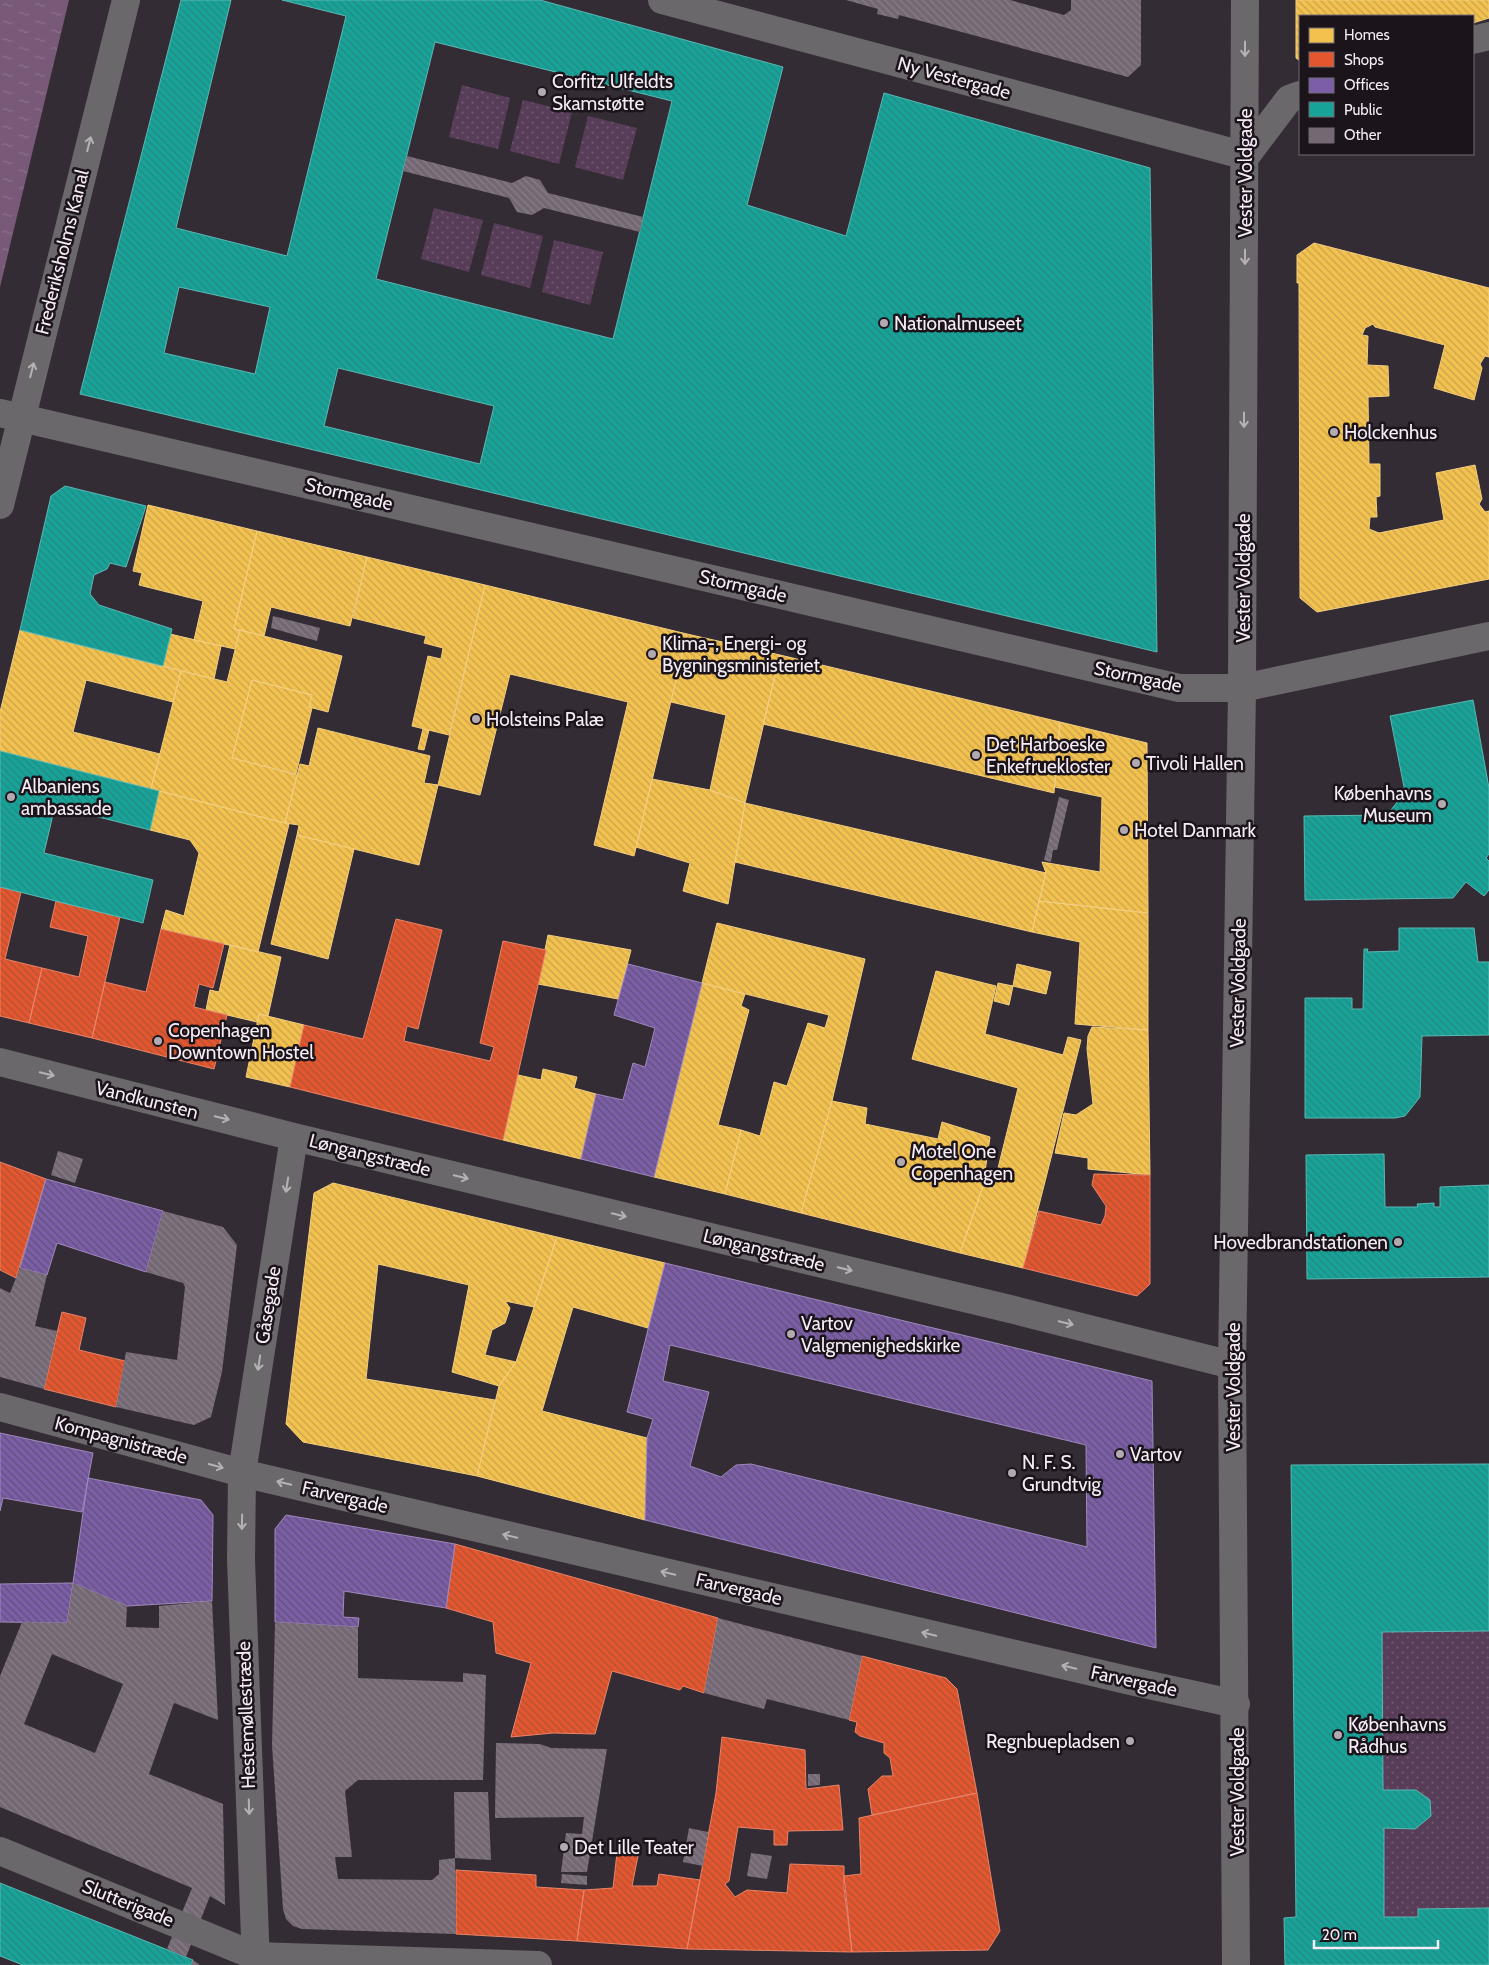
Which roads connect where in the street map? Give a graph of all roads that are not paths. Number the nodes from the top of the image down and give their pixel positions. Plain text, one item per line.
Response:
1 (126, 0) edge
2 (662, 0) edge
3 (1245, 0) edge
4 (1489, 36) edge
5 (1474, 40) edge
6 (1299, 95) edge
7 (1246, 156) junction
8 (10, 415) edge
9 (0, 505) edge
10 (1489, 636) edge
11 (1242, 688) junction
12 (0, 1062) edge
13 (294, 1137) junction
14 (1232, 1365) junction
15 (0, 1407) edge
16 (242, 1473) junction
17 (1236, 1704) junction
18 (0, 1851) edge
19 (255, 1960) edge
20 (538, 1965) edge
21 (1236, 1965) edge

8 -> 1 street, Frederiksholms Kanal
2 - 7 street, Ny Vestergade
3 -> 7 street, Vester Voldgade
4 - 5 street
6 - 7 street
7 -> 11 street, Vester Voldgade
8 - 9 street, Frederiksholms Kanal
8 - 11 street, Stormgade
10 - 11 street, Stormgade
11 - 14 street, Vester Voldgade
12 -> 13 street, Vandkunsten
13 -> 14 street, Løngangstræde
13 -> 16 street, Gåsegade
14 - 17 street, Vester Voldgade
15 -> 16 street, Kompagnistræde
17 -> 16 street, Farvergade
16 -> 19 street, Hestemøllestræde
17 - 21 street, Vester Voldgade
18 - 19 street, Slutterigade
19 - 20 street

